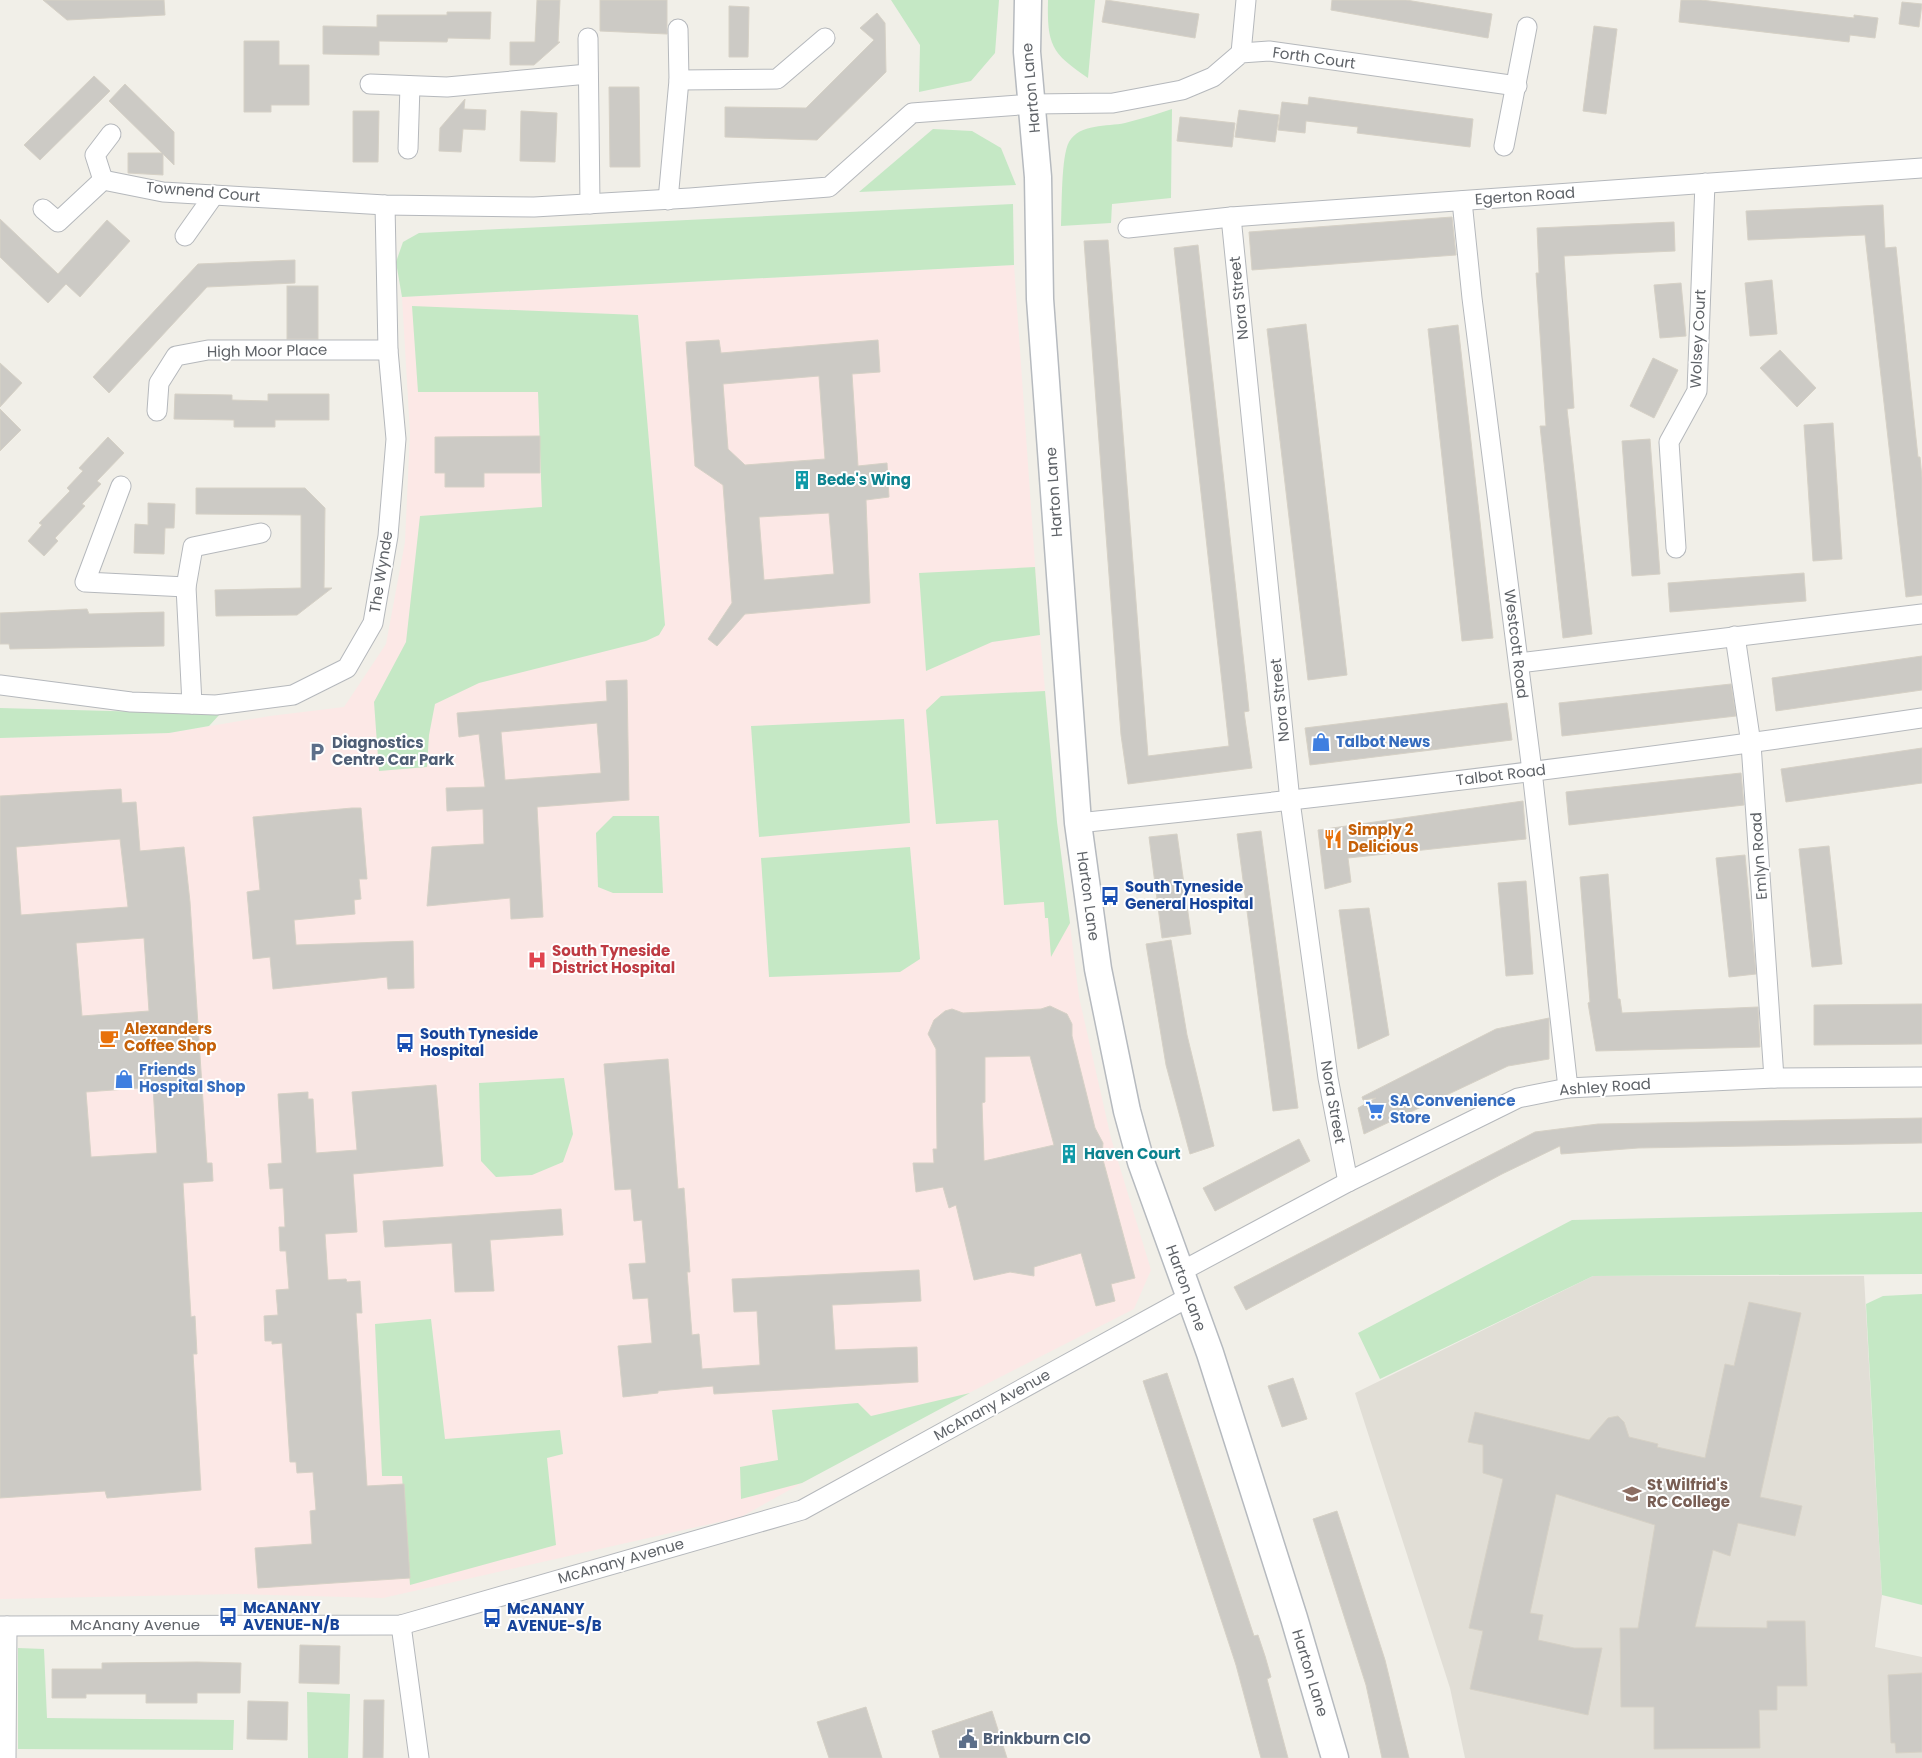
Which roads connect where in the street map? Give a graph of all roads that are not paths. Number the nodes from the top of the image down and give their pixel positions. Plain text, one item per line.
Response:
1 (1028, 0) edge
2 (1246, 0) edge
3 (1527, 27) dead end
4 (678, 29) dead end
5 (588, 38) dead end
6 (825, 38) dead end
7 (1241, 53) junction
8 (588, 74) junction
9 (679, 80) junction
10 (370, 84) dead end
11 (410, 86) junction
12 (1517, 86) junction
13 (1033, 104) junction
14 (111, 134) dead end
15 (1504, 146) dead end
16 (408, 149) dead end
17 (1922, 168) edge
18 (103, 180) junction
19 (1705, 184) junction
20 (214, 195) junction
21 (668, 200) junction
22 (1462, 201) junction
23 (590, 204) junction
24 (385, 205) junction
25 (43, 209) dead end
26 (1231, 217) junction
27 (1128, 228) dead end
28 (185, 236) dead end
29 (388, 350) junction
30 (157, 411) dead end
31 (120, 486) dead end
32 (261, 533) dead end
33 (1676, 548) dead end
34 (186, 587) junction
35 (1922, 614) edge
36 (1735, 636) junction
37 (1519, 663) junction
38 (0, 685) edge
39 (192, 704) junction
40 (1922, 718) edge
41 (1751, 744) junction
42 (1532, 771) junction
43 (1290, 801) junction
44 (1078, 823) junction
45 (1922, 1077) edge
46 (1774, 1078) junction
47 (1568, 1088) junction
48 (1348, 1182) junction
49 (1180, 1272) junction
50 (1189, 1297) junction
51 (401, 1625) junction
52 (3, 1626) edge
53 (6, 1758) edge
54 (419, 1758) edge
55 (1334, 1758) edge

1 - 13 street, Harton Lane
2 - 7 street
3 - 12 street
4 - 9 street
5 - 8 street
6 - 9 street
7 - 12 street, Forth Court
7 - 13 street
8 - 11 street
8 - 23 street
9 - 21 street
10 - 11 street
11 - 16 street
12 - 15 street
13 - 21 street, Townend Court
13 - 44 street, Harton Lane
14 - 18 street
17 - 19 street, Egerton Road
18 - 20 street, Townend Court
18 - 25 street
19 - 22 street, Egerton Road
19 - 33 street, Wolsey Court
20 - 24 street, Townend Court
20 - 28 street
21 - 23 street, Townend Court
22 - 26 street, Egerton Road
22 - 37 street, Westcott Road
23 - 24 street, Townend Court
24 - 29 street, The Wynde
26 - 27 street, Egerton Road
26 - 43 street, Nora Street
29 - 30 street, High Moor Place
29 - 39 street, The Wynde
31 - 34 street
32 - 34 street
34 - 39 street
35 - 36 street
36 - 37 street
36 - 41 street, Emlyn Road
37 - 42 street, Westcott Road
38 - 39 street, The Wynde
40 - 41 street, Talbot Road
41 - 42 street, Talbot Road
41 - 46 street, Emlyn Road
42 - 43 street, Talbot Road
42 - 47 street, Westcott Road
43 - 44 street, Talbot Road
43 - 48 street, Nora Street
44 - 49 street, Harton Lane
45 - 46 street, Ashley Road
46 - 47 street, Ashley Road
47 - 48 street, Ashley Road
48 - 49 street, Ashley Road
49 - 50 street, Harton Lane
50 - 51 street, McAnany Avenue
50 - 55 street, Harton Lane
51 - 52 street, McAnany Avenue
51 - 54 street
52 - 53 street

